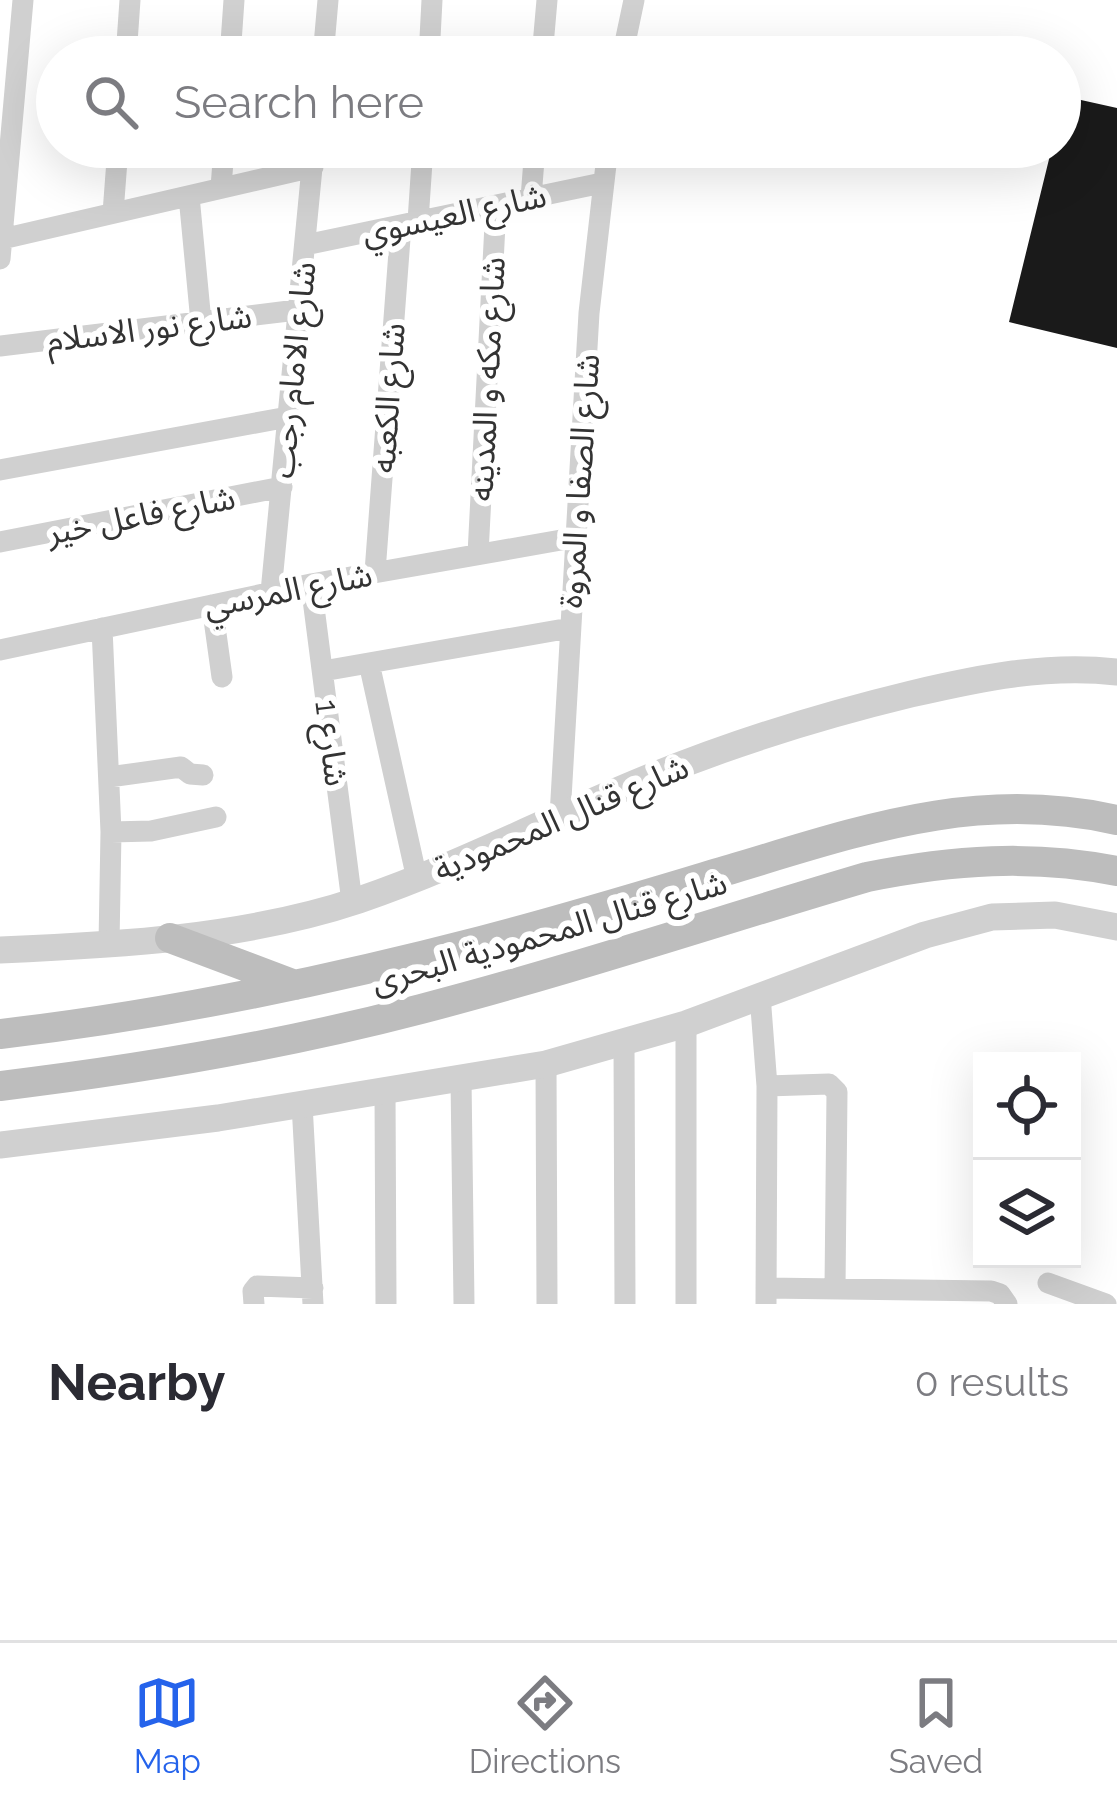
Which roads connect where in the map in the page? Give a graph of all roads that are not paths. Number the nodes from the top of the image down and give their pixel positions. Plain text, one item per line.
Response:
1 (23, 0) edge
2 (130, 0) edge
3 (234, 0) edge
4 (328, 0) edge
5 (432, 0) edge
6 (547, 0) edge
7 (634, 0) edge
8 (127, 36) edge
9 (231, 36) edge
10 (325, 36) edge
11 (430, 36) edge
12 (544, 36) edge
13 (626, 36) edge
14 (116, 168) edge
15 (222, 168) edge
16 (281, 168) edge
17 (313, 168) edge
18 (419, 168) edge
19 (533, 168) edge
20 (604, 168) edge
21 (602, 182) junction
22 (221, 188) junction
23 (189, 196) junction
24 (531, 197) junction
25 (496, 205) junction
26 (113, 213) junction
27 (410, 223) junction
28 (1, 240) edge
29 (305, 245) junction
30 (297, 310) junction
31 (200, 322) junction
32 (0, 346) edge
33 (288, 417) junction
34 (0, 470) edge
35 (282, 488) junction
36 (578, 537) junction
37 (0, 542) edge
38 (478, 554) junction
39 (375, 572) junction
40 (311, 584) junction
41 (271, 592) junction
42 (212, 605) junction
43 (102, 628) junction
44 (570, 628) junction
45 (0, 650) edge
46 (369, 663) junction
47 (322, 671) junction
48 (1117, 672) edge
49 (222, 677) dead end
50 (203, 775) dead end
51 (109, 777) junction
52 (560, 816) junction
53 (216, 817) dead end
54 (1117, 820) edge
55 (111, 832) junction
56 (1117, 871) edge
57 (417, 879) junction
58 (352, 902) junction
59 (1117, 927) edge
60 (170, 938) junction
61 (109, 943) junction
62 (0, 950) edge
63 (295, 985) junction
64 (760, 995) junction
65 (686, 1024) junction
66 (0, 1034) edge
67 (624, 1044) junction
68 (546, 1064) junction
69 (461, 1079) junction
70 (0, 1086) edge
71 (767, 1086) junction
72 (385, 1091) junction
73 (302, 1103) junction
74 (0, 1145) edge
75 (1048, 1283) dead end
76 (835, 1288) junction
77 (313, 1296) edge
78 (766, 1296) edge
79 (1006, 1302) edge
80 (254, 1304) edge
81 (386, 1304) edge
82 (464, 1304) edge
83 (547, 1304) edge
84 (626, 1304) edge
85 (686, 1304) edge
86 (1106, 1304) edge

1 - 28 street
2 - 8 street
3 - 9 street
4 - 10 street
5 - 11 street
6 - 12 street
7 - 13 street
14 - 26 street
15 - 22 street
16 - 22 street
17 - 29 street, شارع الامام رجب
18 - 27 street, شارع الكعبه
19 - 24 street
20 - 21 street, شارع الصفا و المروة
21 - 24 street, شارع العيسوي
21 - 36 street, شارع الصفا و المروة
22 - 23 street
23 - 26 street
23 - 31 street
24 - 25 street, شارع العيسوي
25 - 27 street, شارع العيسوي
25 - 38 street, شارع مكه و المدينه
26 - 28 street
27 - 29 street, شارع العيسوي
27 - 39 street, شارع الكعبه
29 - 30 street, شارع الامام رجب
30 - 31 street, شارع نور الاسلام
30 - 33 street, شارع الامام رجب
31 - 32 street, شارع نور الاسلام
33 - 34 street
33 - 35 street, شارع الامام رجب
35 - 37 street, شارع فاعل خير
35 - 41 street, شارع الامام رجب
36 - 38 street, شارع المرسي
36 - 44 street, شارع الصفا و المروة
38 - 39 street, شارع المرسي
39 - 40 street, شارع المرسي
40 - 41 street, شارع المرسي
40 - 47 street, شارع 1
41 - 42 street, شارع المرسي
42 - 43 street, شارع المرسي
42 - 49 street
43 - 45 street, شارع المرسي
43 - 51 street
44 - 46 street
44 - 52 street, شارع الصفا و المروة
46 - 47 street
46 - 57 street
47 - 58 street, شارع 1
48 - 52 street, شارع قنال المحمودية
50 - 51 street
51 - 55 street
52 - 57 street, شارع قنال المحمودية
53 - 55 street
54 - 63 main road, شارع قنال المحمودية البحرى
55 - 61 street
56 - 70 main road, شارع قنال المحمودية البحرى
57 - 58 street, شارع قنال المحمودية
58 - 60 street, شارع قنال المحمودية
59 - 64 street
60 - 61 street, شارع قنال المحمودية
60 - 63 main road
61 - 62 street, شارع قنال المحمودية
63 - 66 main road, شارع قنال المحمودية البحرى
64 - 65 street
64 - 71 street
65 - 67 street
65 - 85 street
67 - 68 street
67 - 84 street
68 - 69 street
68 - 83 street
69 - 72 street
69 - 82 street
71 - 76 street
71 - 78 street
72 - 73 street
72 - 81 street
73 - 74 street
73 - 77 street
75 - 86 street
76 - 78 street
76 - 79 street
77 - 80 street

